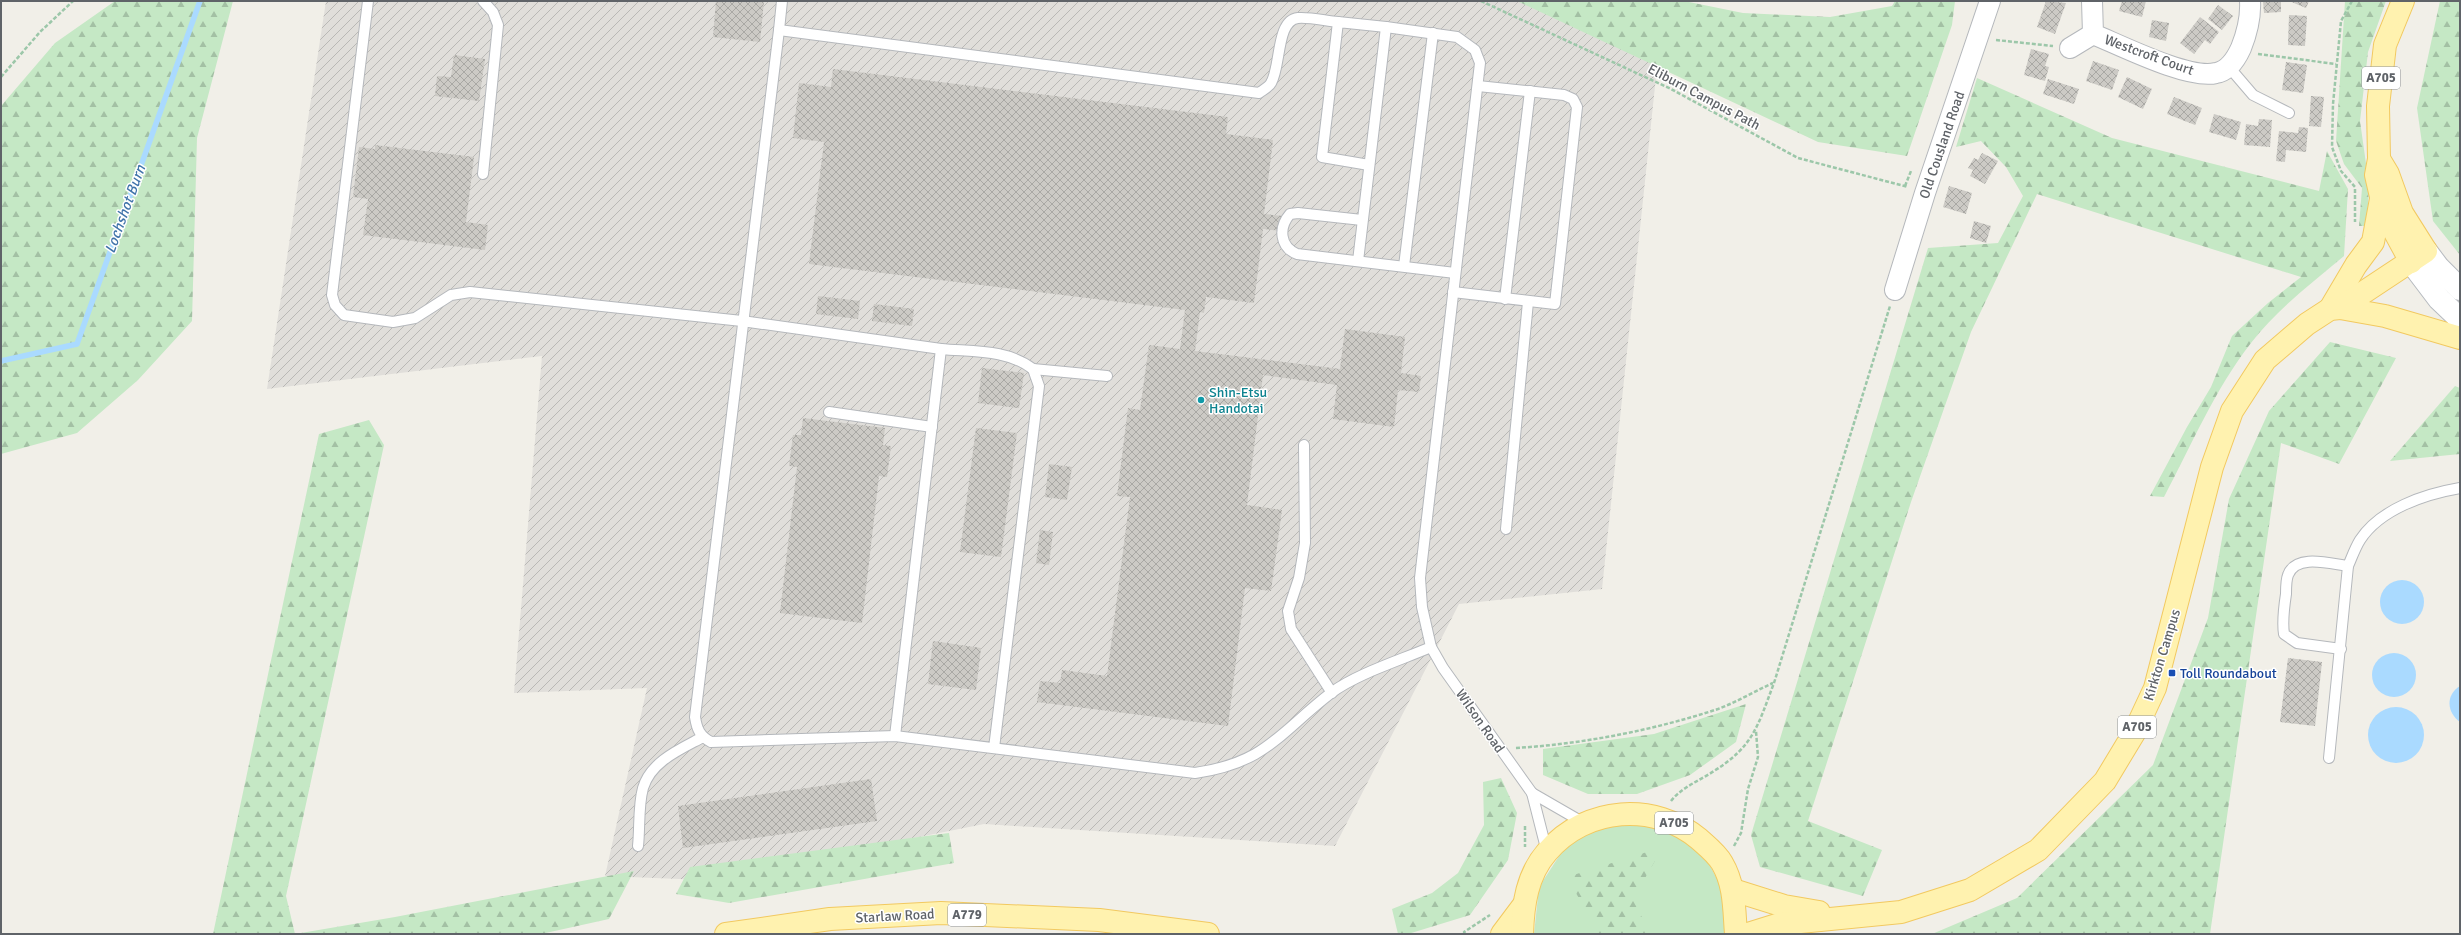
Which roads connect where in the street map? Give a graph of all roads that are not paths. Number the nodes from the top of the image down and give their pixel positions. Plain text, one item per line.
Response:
1 (368, 1) edge
2 (484, 1) edge
3 (782, 1) edge
4 (1990, 1) edge
5 (2092, 1) edge
6 (2250, 1) edge
7 (2403, 1) edge
8 (1338, 22) junction
9 (1386, 27) junction
10 (779, 30) junction
11 (1433, 33) junction
12 (2092, 34) junction
13 (2070, 48) road end
14 (2234, 59) junction
15 (1478, 86) junction
16 (1530, 91) junction
17 (2289, 113) dead end
18 (2379, 159) junction
19 (1369, 165) junction
20 (483, 174) dead end
21 (2381, 196) junction
22 (1362, 220) junction
23 (2415, 251) junction
24 (1358, 261) junction
25 (1404, 266) junction
26 (1455, 273) junction
27 (2460, 289) edge
28 (1895, 290) road end
29 (1453, 292) junction
30 (1505, 299) junction
31 (1528, 302) junction
32 (2334, 306) junction
33 (2460, 319) edge
34 (742, 321) junction
35 (2460, 338) edge
36 (942, 349) junction
37 (1033, 369) junction
38 (1107, 376) dead end
39 (829, 412) dead end
40 (932, 427) junction
41 (1304, 445) dead end
42 (2460, 488) edge
43 (1506, 529) dead end
44 (2348, 566) junction
45 (1431, 647) junction
46 (2341, 649) junction
47 (1332, 693) junction
48 (895, 736) junction
49 (703, 738) junction
50 (994, 748) junction
51 (2329, 758) dead end
52 (1532, 793) junction
53 (1584, 823) junction
54 (638, 846) dead end
55 (1547, 852) junction
56 (1733, 890) junction
57 (1523, 906) junction
58 (1842, 916) junction
59 (1098, 927) edge
60 (726, 934) edge
61 (1208, 934) edge
62 (1502, 934) edge
63 (1522, 934) edge
64 (1736, 934) edge
65 (1748, 934) edge

1 - 34 lane
2 - 20 lane
3 - 10 lane
4 - 28 street, Old Cousland Road
5 - 12 street, Westcroft Court
6 - 14 street
7 - 18 main road, A705
8 - 9 lane
8 - 10 lane
8 - 19 lane
9 - 11 lane
9 - 19 lane
10 - 34 lane
11 - 15 lane
11 - 25 lane
12 - 13 street, Westcroft Court
12 - 14 street, Westcroft Court
14 - 17 lane
15 - 16 lane
15 - 26 lane
16 - 30 lane
16 - 31 lane
18 - 21 main road, A705
18 - 23 main road, A705
19 - 22 lane
21 - 23 main road, A705
21 - 32 main road, A705
22 - 24 lane
22 - 24 lane
23 - 27 main road
23 - 32 main road, Kirkton Campus / A705
23 - 33 main road
24 - 25 lane
25 - 26 lane
26 - 29 lane
29 - 30 lane
29 - 45 lane
30 - 31 lane
31 - 43 lane
32 - 35 main road
32 - 58 main road, Kirkton Campus / A705
34 - 36 lane
34 - 49 lane
36 - 37 lane
36 - 40 lane
37 - 38 lane
37 - 50 lane
39 - 40 lane
40 - 48 lane
41 - 47 lane
42 - 44 lane
44 - 46 lane
44 - 46 lane
45 - 47 lane
45 - 52 lane, Wilson Road
46 - 51 lane
47 - 50 lane
48 - 49 lane
48 - 50 lane
49 - 54 lane
52 - 53 lane, Wilson Road
52 - 55 lane, Wilson Road
53 - 55 main road, A705
53 - 56 main road, A705
55 - 57 main road, A705
56 - 58 main road, A705
56 - 64 main road, A705
57 - 62 main road
57 - 63 main road, A705
58 - 65 main road, A705
59 - 60 main road, Starlaw Road / A779
59 - 61 main road, Starlaw Road / A779

